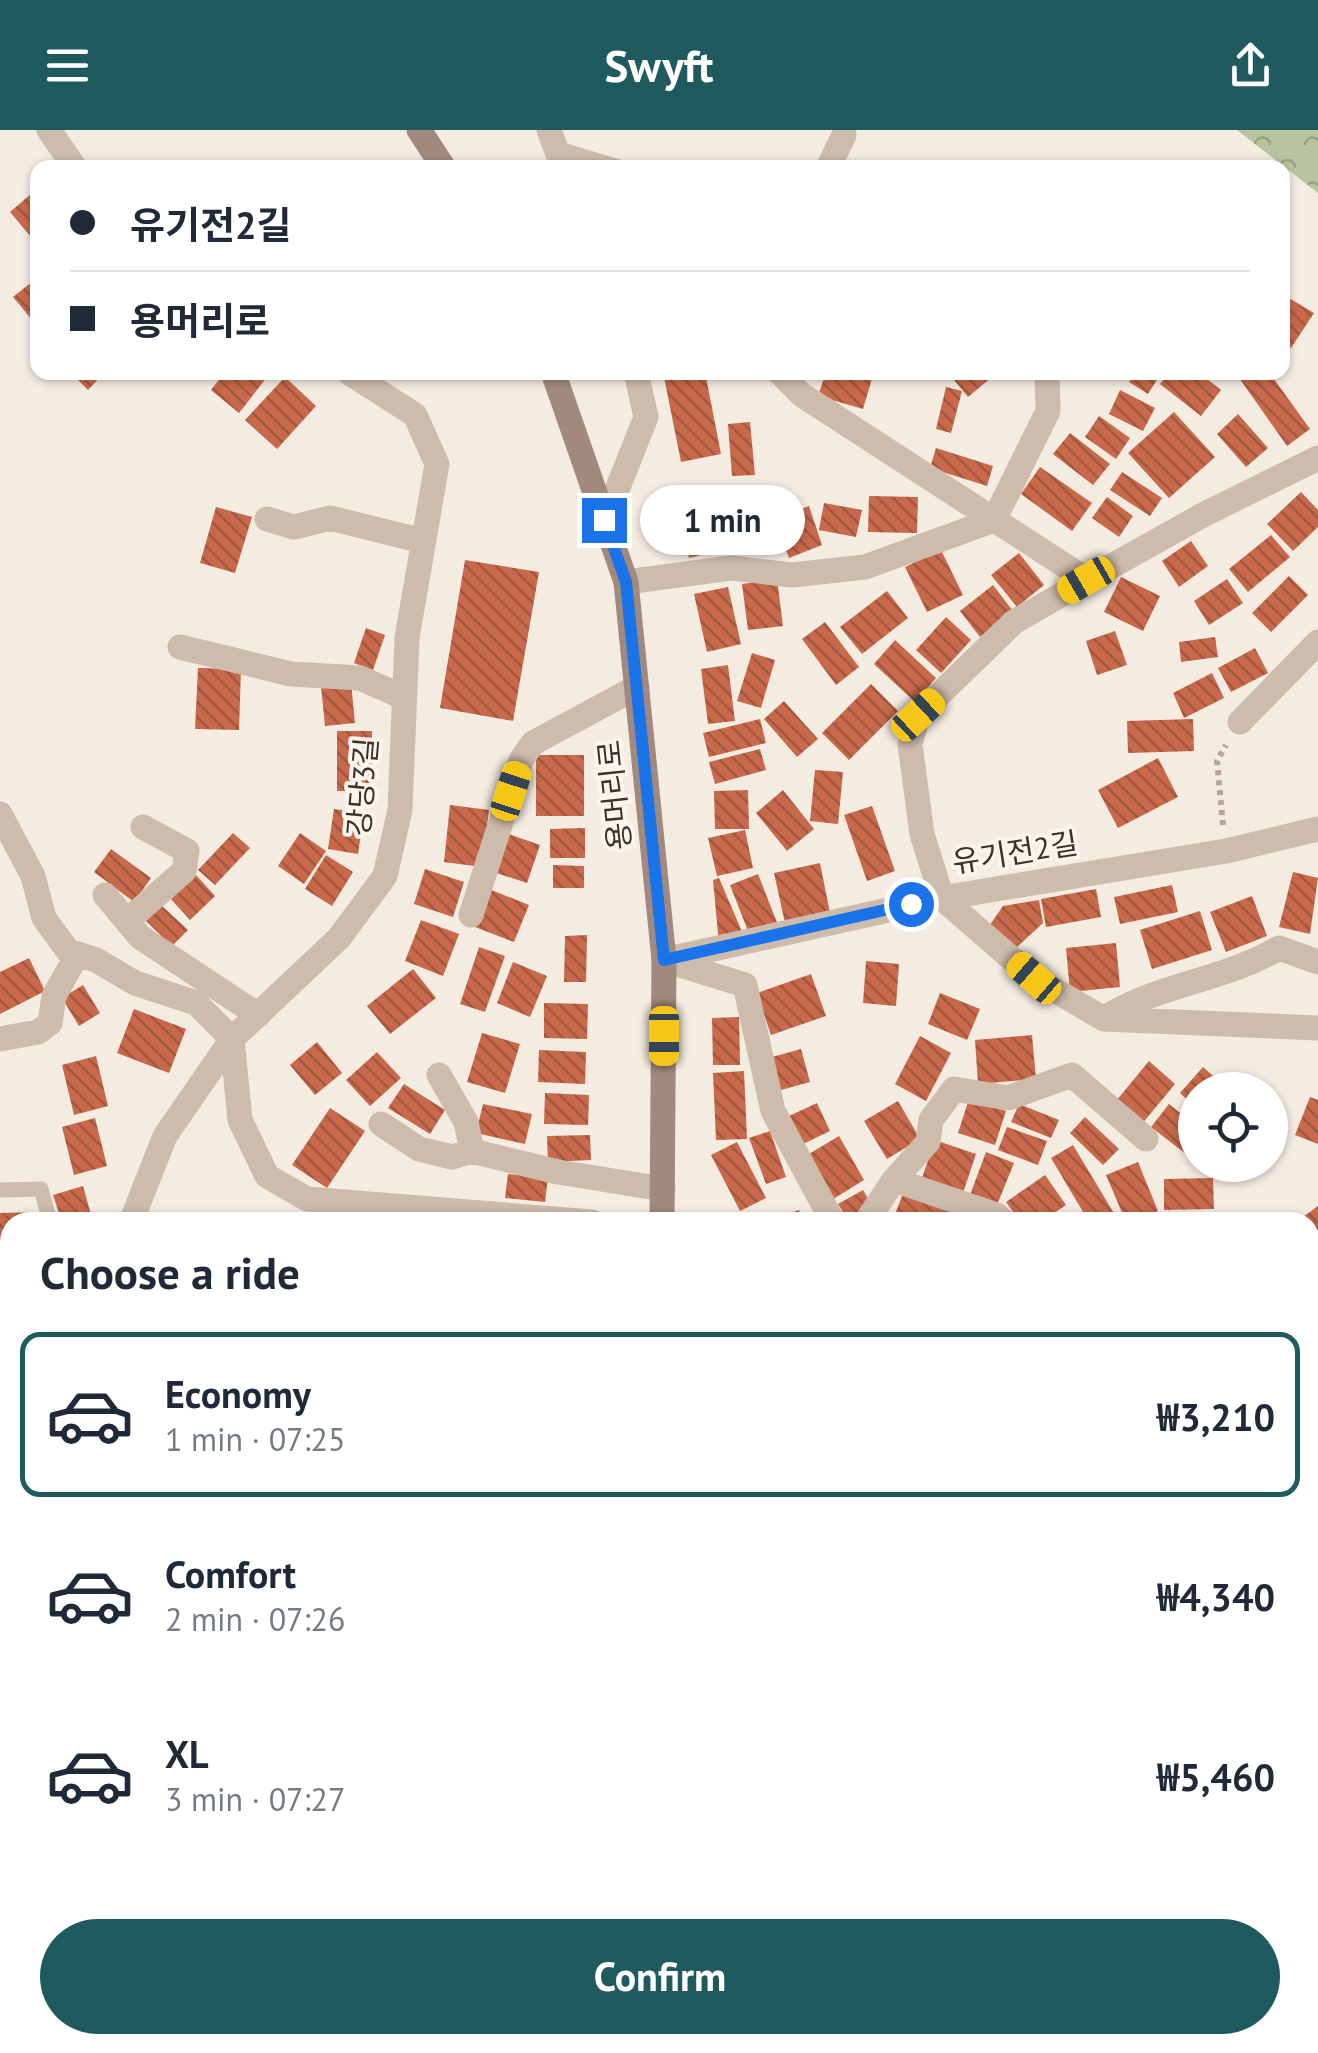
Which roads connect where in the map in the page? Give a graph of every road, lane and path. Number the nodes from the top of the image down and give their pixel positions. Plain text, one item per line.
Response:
1 (50, 130) edge
2 (419, 130) edge
3 (844, 135) dead end
4 (555, 148) edge
5 (69, 160) edge
6 (439, 160) edge
7 (605, 160) edge
8 (832, 160) edge
9 (360, 380) edge
10 (556, 380) edge
11 (638, 380) edge
12 (787, 380) edge
13 (1047, 380) edge
14 (1318, 458) edge
15 (266, 519) dead end
16 (604, 520) junction
17 (994, 520) junction
18 (423, 541) junction
19 (1086, 580) junction
20 (626, 582) junction
21 (1318, 642) edge
22 (180, 647) dead end
23 (637, 686) junction
24 (403, 697) junction
25 (1240, 722) joint
26 (0, 814) edge
27 (143, 827) dead end
28 (1318, 829) edge
29 (1226, 851) junction
30 (105, 895) dead end
31 (942, 898) junction
32 (471, 914) dead end
33 (127, 921) junction
34 (77, 954) junction
35 (664, 960) junction
36 (1318, 962) edge
37 (258, 1014) junction
38 (1104, 1019) junction
39 (1318, 1028) edge
40 (0, 1040) edge
41 (232, 1040) junction
42 (439, 1074) dead end
43 (382, 1124) dead end
44 (1146, 1139) dead end
45 (472, 1151) junction
46 (894, 1180) junction
47 (663, 1189) junction
48 (0, 1190) edge
49 (48, 1212) edge
50 (135, 1212) edge
51 (468, 1212) edge
52 (662, 1212) edge
53 (828, 1212) edge
54 (873, 1212) edge
55 (988, 1212) edge

1 - 5 street
2 - 6 street
3 - 8 street
4 - 7 lane
9 - 18 street, 강당3길
10 - 16 street, 용머리로
11 - 16 street
12 - 17 street
13 - 17 street
14 - 19 street
15 - 18 street
16 - 20 street, 용머리로
17 - 19 street
17 - 20 street
18 - 24 street, 강당3길
19 - 31 street
20 - 23 street, 용머리로
21 - 25 street
22 - 24 street
23 - 32 street
23 - 35 street, 용머리로
24 - 37 street, 강당3길
25 - 29 path
26 - 34 street
27 - 33 street
28 - 29 street, 유기전2길
29 - 31 street, 유기전2길
30 - 33 street
31 - 35 street, 유기전2길
31 - 38 street
33 - 37 street
34 - 40 street
34 - 41 street
35 - 47 street, 용머리로
35 - 53 street
36 - 38 street
37 - 41 street, 강당3길
38 - 39 street
41 - 50 street, 강당3길
41 - 51 street
42 - 45 street
43 - 45 street
44 - 46 street
45 - 47 street
46 - 54 street
46 - 55 street
47 - 52 street, 용머리로
48 - 49 lane

